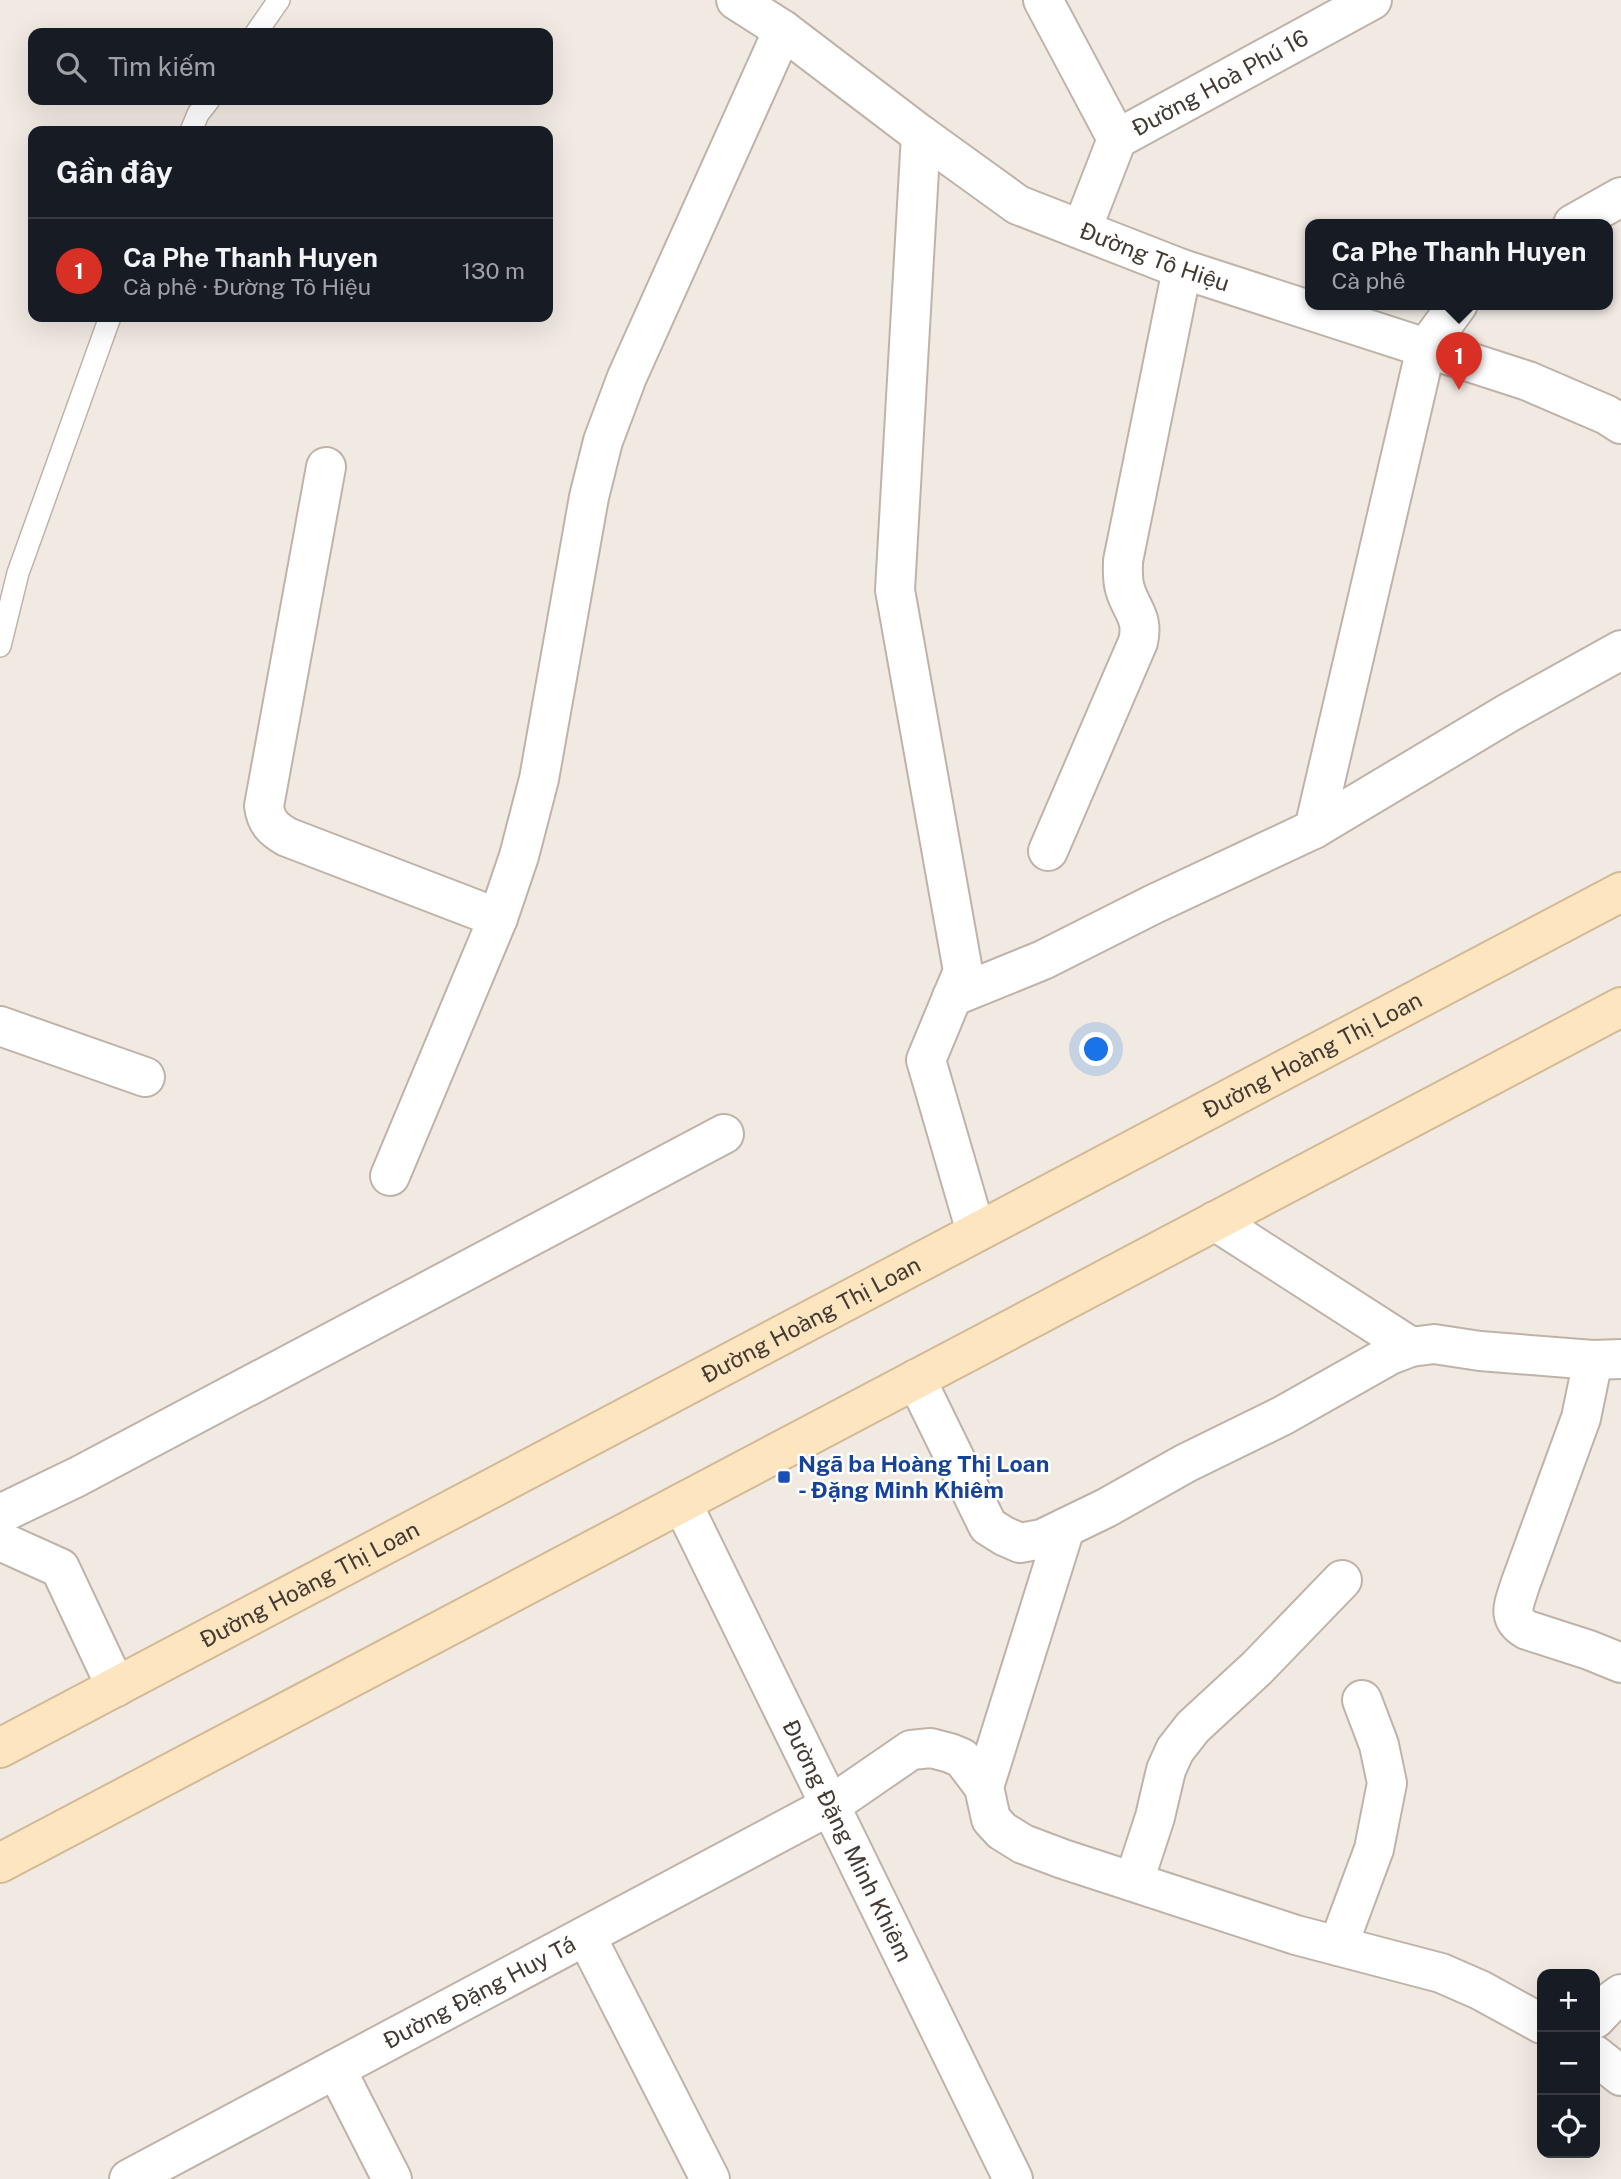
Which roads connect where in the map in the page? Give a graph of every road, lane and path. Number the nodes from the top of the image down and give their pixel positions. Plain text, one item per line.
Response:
1 (279, 0) edge
2 (736, 0) edge
3 (1043, 0) edge
4 (1372, 0) edge
5 (259, 28) edge
6 (783, 30) junction
7 (205, 105) edge
8 (193, 126) edge
9 (921, 135) junction
10 (1117, 139) junction
11 (1621, 197) edge
12 (1582, 219) edge
13 (1082, 229) junction
14 (1182, 269) junction
15 (1305, 309) edge
16 (1309, 310) edge
17 (1454, 310) edge
18 (108, 322) edge
19 (1426, 348) junction
20 (1621, 424) edge
21 (326, 467) dead end
22 (0, 646) edge
23 (1621, 650) edge
24 (1314, 829) junction
25 (1048, 851) dead end
26 (1621, 891) edge
27 (498, 918) junction
28 (952, 997) junction
29 (1621, 1007) edge
30 (0, 1026) edge
31 (145, 1077) dead end
32 (724, 1134) dead end
33 (390, 1176) dead end
34 (1215, 1221) junction
35 (976, 1232) junction
36 (1411, 1347) junction
37 (1607, 1359) edge
38 (916, 1379) junction
39 (682, 1503) junction
40 (0, 1514) edge
41 (1065, 1528) junction
42 (0, 1541) edge
43 (1342, 1580) dead end
44 (1621, 1663) edge
45 (116, 1687) junction
46 (1363, 1700) dead end
47 (0, 1748) edge
48 (984, 1787) junction
49 (831, 1805) junction
50 (0, 1863) edge
51 (1134, 1881) junction
52 (586, 1936) junction
53 (1338, 1946) junction
54 (1621, 1994) edge
55 (1600, 2014) edge
56 (1537, 2021) edge
57 (1600, 2059) edge
58 (336, 2069) junction
59 (1621, 2076) edge
60 (129, 2179) edge
61 (393, 2179) edge
62 (710, 2179) edge
63 (1013, 2179) edge

1 - 5 lane
2 - 6 street, Đường Tô Hiệu
3 - 10 street
4 - 10 street, Đường Hoà Phú 16
6 - 9 street, Đường Tô Hiệu
6 - 27 street
7 - 8 lane
9 - 13 street, Đường Tô Hiệu
9 - 28 street
10 - 13 street, Đường Hoà Phú 16
11 - 12 street
13 - 14 street, Đường Tô Hiệu
14 - 15 street, Đường Tô Hiệu
14 - 25 street
16 - 19 street, Đường Tô Hiệu
17 - 19 street
18 - 22 lane
19 - 20 street, Đường Tô Hiệu
19 - 24 street
21 - 27 street
23 - 24 street
24 - 28 street
26 - 35 main road, Đường Hoàng Thị Loan
27 - 33 street
28 - 35 street
29 - 34 main road
30 - 31 street
32 - 40 street
34 - 36 street
34 - 38 main road
35 - 45 main road, Đường Hoàng Thị Loan
36 - 37 street
36 - 41 street
37 - 44 street
38 - 39 main road
38 - 41 street
39 - 49 street, Đường Đặng Minh Khiêm
39 - 50 main road
41 - 48 street
42 - 45 street
43 - 51 street
45 - 47 main road, Đường Hoàng Thị Loan
46 - 53 street
48 - 49 street, Đường Đặng Huy Tá
48 - 51 street
49 - 52 street, Đường Đặng Huy Tá
49 - 63 street, Đường Đặng Minh Khiêm
51 - 53 street
52 - 58 street, Đường Đặng Huy Tá
52 - 62 street
53 - 56 street
54 - 55 street
57 - 59 street
58 - 60 street, Đường Đặng Huy Tá
58 - 61 street

